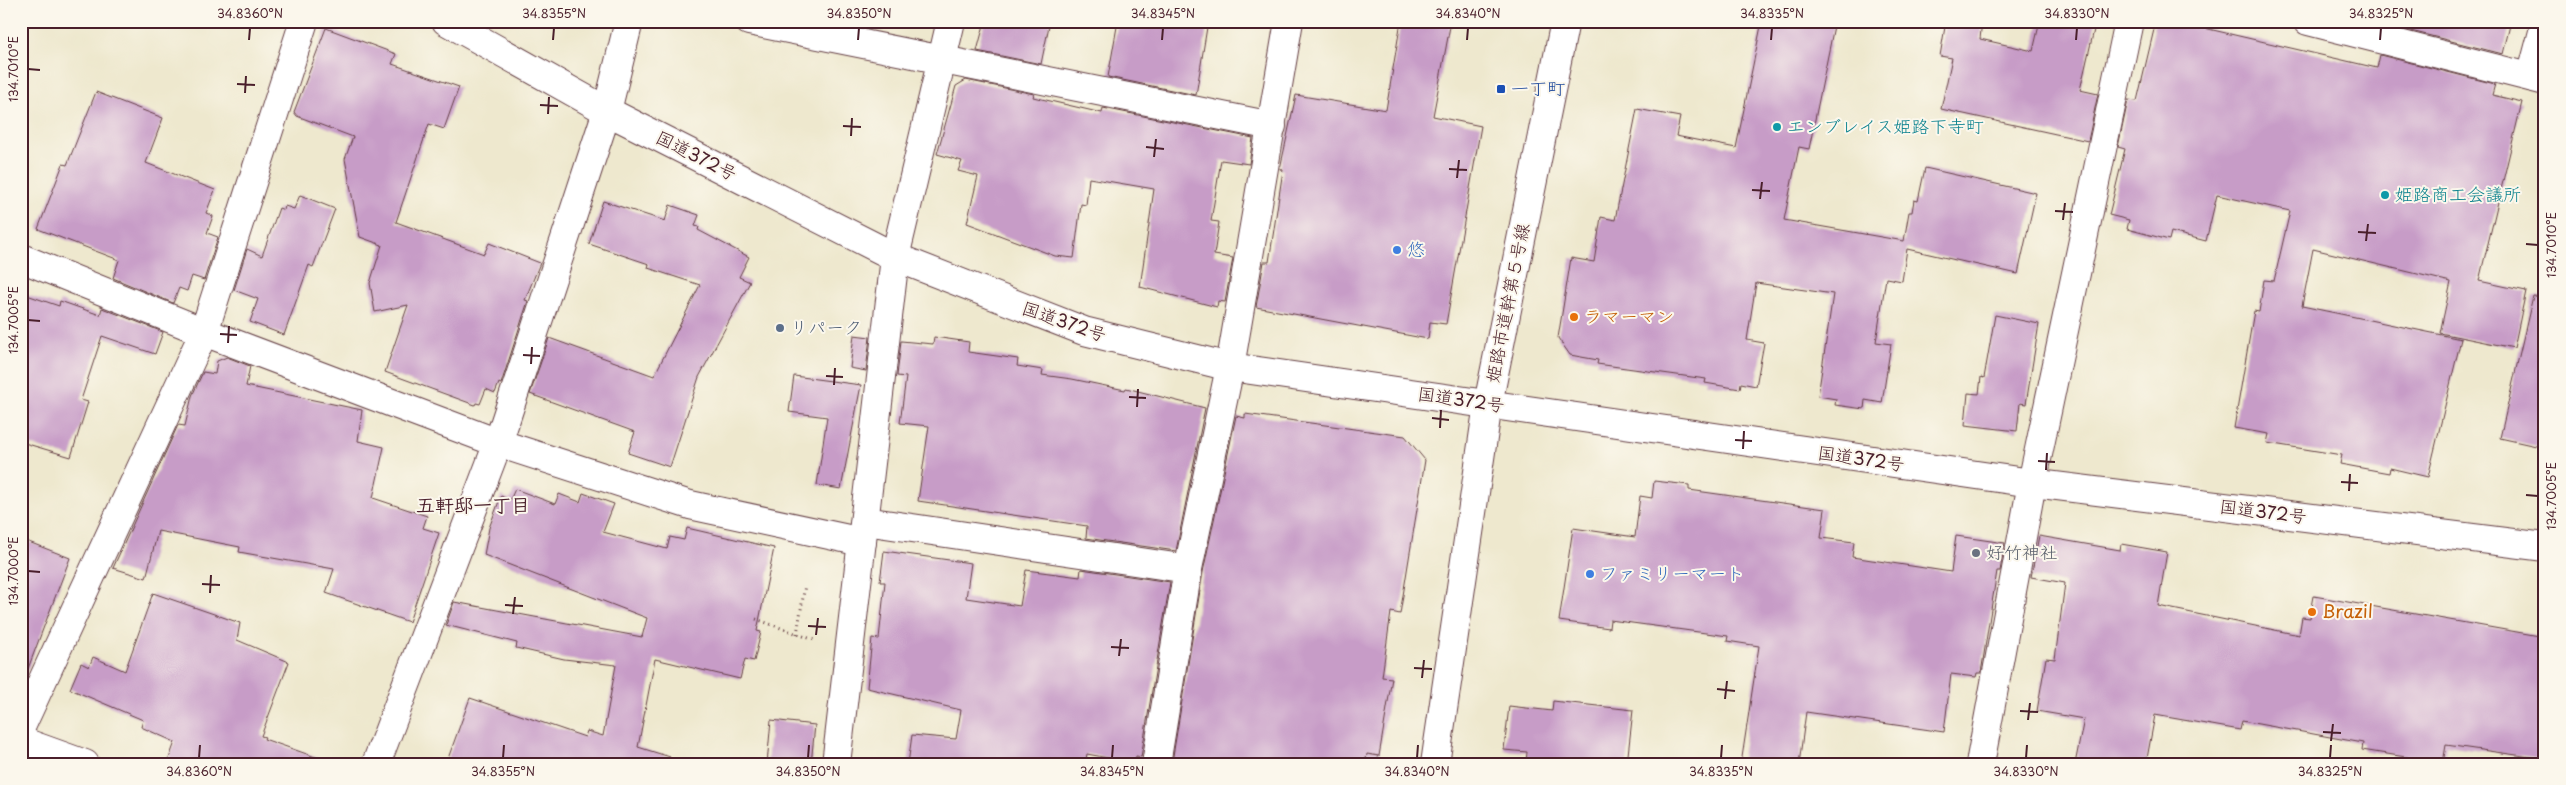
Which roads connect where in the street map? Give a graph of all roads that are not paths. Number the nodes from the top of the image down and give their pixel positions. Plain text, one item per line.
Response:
1 (304, 21) edge
2 (446, 21) edge
3 (629, 21) edge
4 (749, 21) edge
5 (951, 21) edge
6 (1289, 21) edge
7 (1565, 21) edge
8 (2129, 21) edge
9 (2308, 21) edge
10 (2545, 24) edge
11 (942, 60) junction
12 (2538, 79) edge
13 (607, 111) junction
14 (1272, 126) junction
15 (895, 257) junction
16 (21, 258) edge
17 (204, 332) junction
18 (1230, 367) junction
19 (1488, 404) junction
20 (498, 442) junction
21 (2032, 484) junction
22 (863, 531) junction
23 (2545, 547) edge
24 (1188, 569) junction
25 (21, 727) edge
26 (21, 741) edge
27 (85, 764) edge
28 (376, 764) edge
29 (836, 764) edge
30 (1156, 764) edge
31 (1435, 764) edge
32 (1980, 764) edge

1 - 17 main road
2 - 13 main road, 国道372号
3 - 13 main road
4 - 11 main road
5 - 11 main road
6 - 14 main road
7 - 19 main road, 姫路市道幹第５号線
8 - 21 main road
9 - 12 main road
10 - 12 main road
11 - 14 main road
11 - 15 main road
13 - 15 main road, 国道372号
13 - 20 main road
14 - 18 main road
15 - 18 main road, 国道372号
15 - 22 main road
16 - 17 main road
17 - 20 main road
17 - 25 main road
18 - 19 main road, 国道372号
18 - 24 main road
19 - 21 main road, 国道372号
19 - 31 main road, 姫路市道幹第５号線
20 - 22 main road
20 - 28 main road
21 - 23 main road, 国道372号
21 - 32 main road
22 - 24 main road
22 - 29 main road
24 - 30 main road
26 - 27 main road

